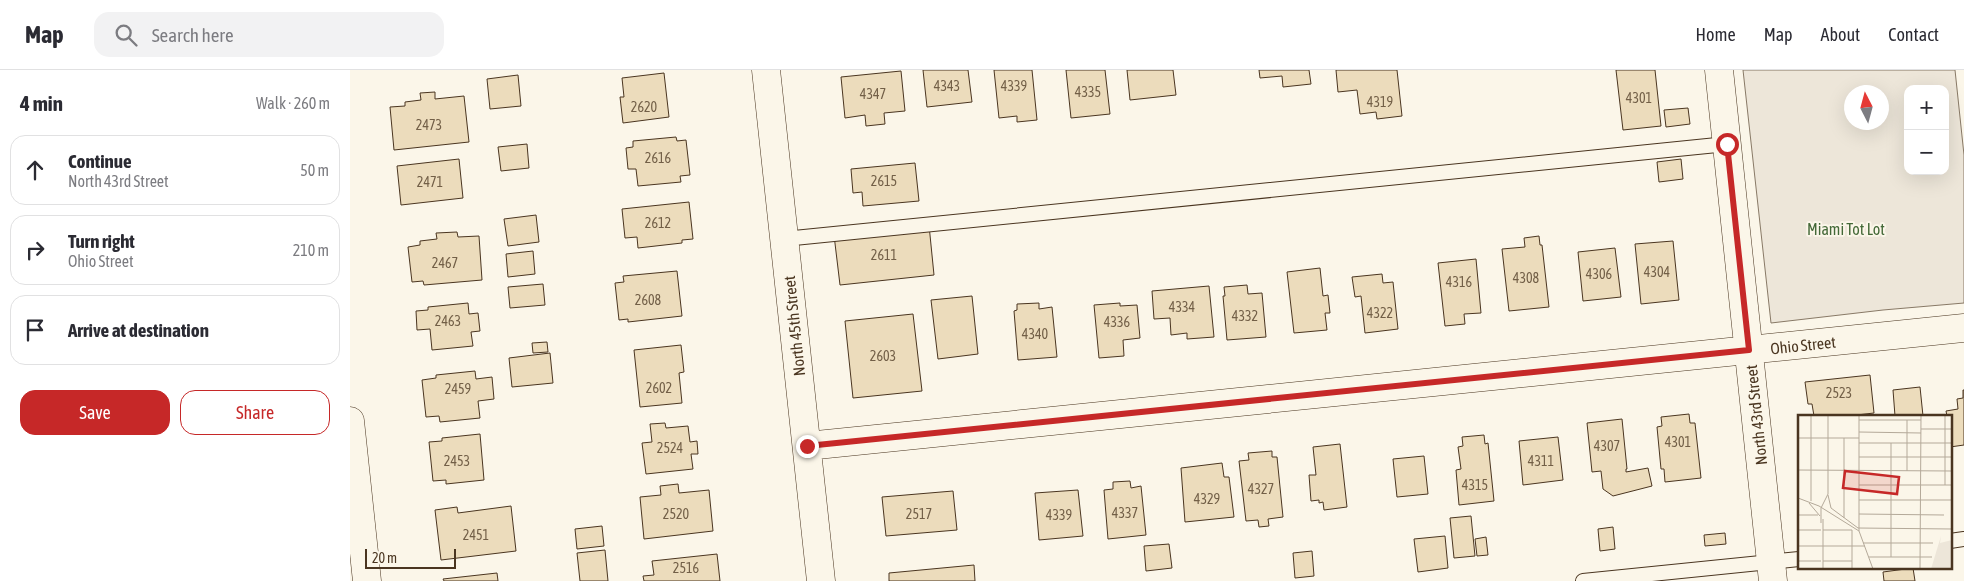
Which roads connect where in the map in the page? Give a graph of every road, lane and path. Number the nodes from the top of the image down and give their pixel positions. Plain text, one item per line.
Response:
1 (766, 70) edge
2 (1719, 70) edge
3 (1727, 144) junction
4 (784, 239) junction
5 (1964, 328) edge
6 (1749, 350) junction
7 (350, 421) edge
8 (807, 446) junction
9 (1798, 559) edge
10 (1772, 572) edge
11 (367, 581) edge
12 (821, 581) edge
13 (1583, 581) edge

1 - 4 street, North 45th Street
2 - 3 street, North 43rd Street
3 - 4 lane
3 - 6 street, North 43rd Street
4 - 8 street, North 45th Street
5 - 6 street, Ohio Street
6 - 8 street, Ohio Street
6 - 10 street, North 43rd Street
7 - 11 street
8 - 12 street, North 45th Street
9 - 10 lane
10 - 13 lane

